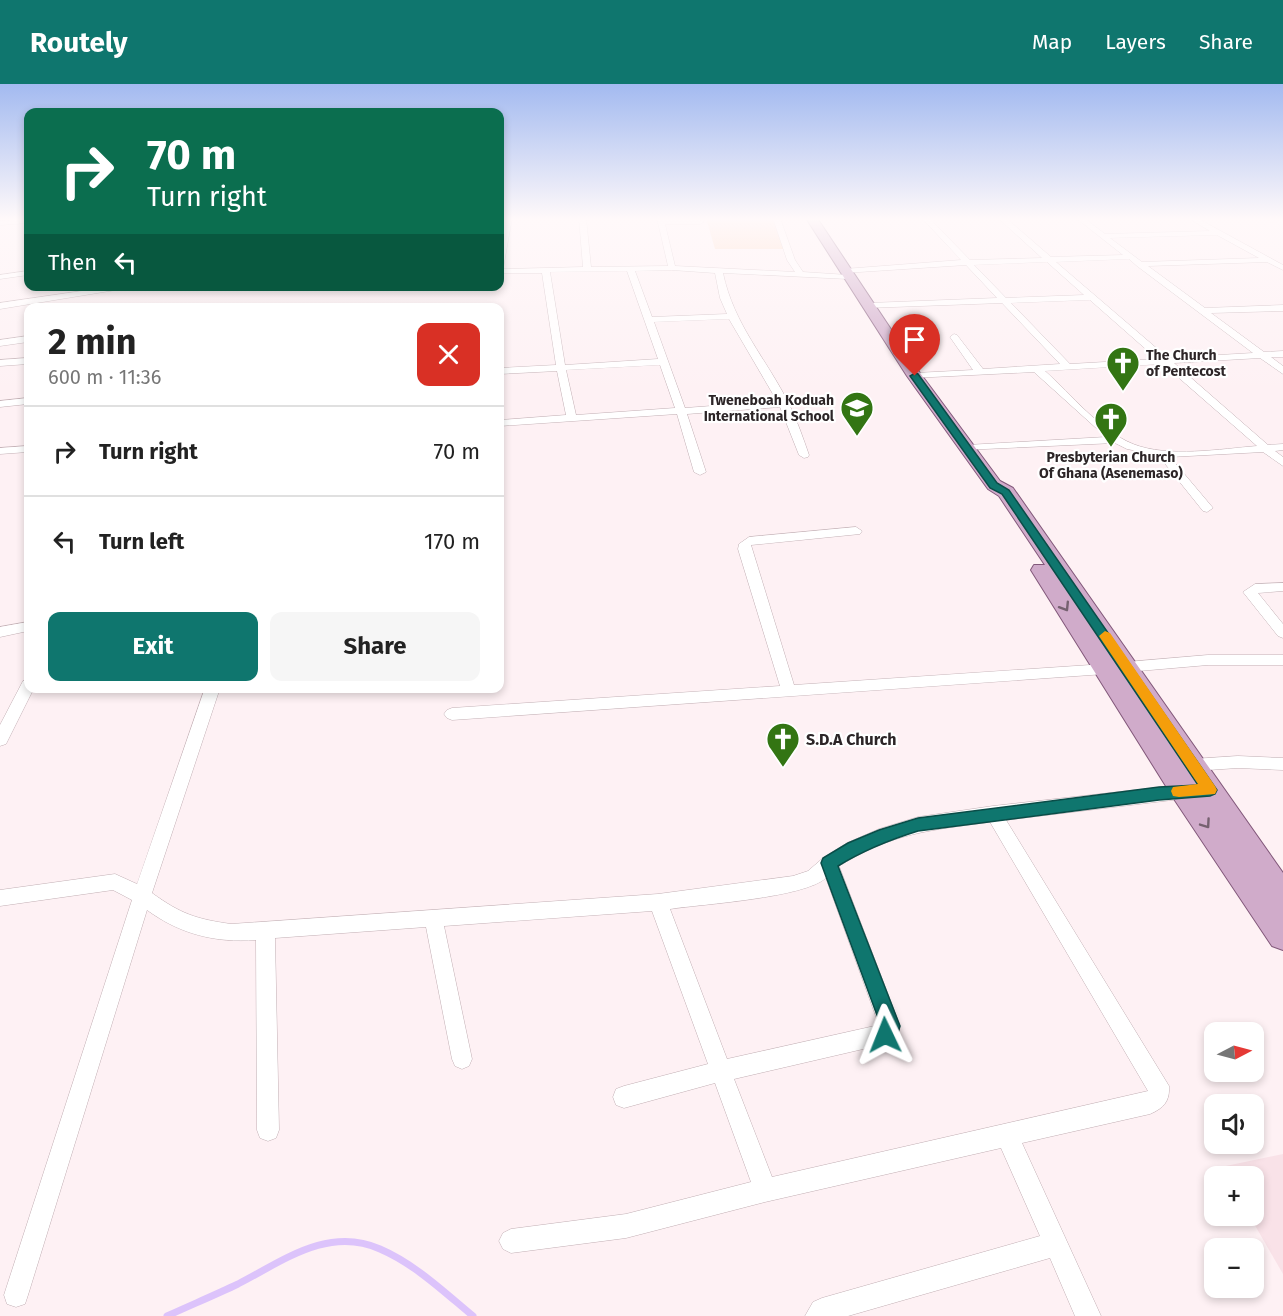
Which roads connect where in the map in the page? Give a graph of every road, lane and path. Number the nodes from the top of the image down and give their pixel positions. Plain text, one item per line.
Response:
1 (547, 275) edge
2 (632, 275) edge
3 (719, 275) edge
4 (847, 275) edge
5 (979, 275) edge
6 (1066, 275) edge
7 (1155, 275) edge
8 (102, 291) edge
9 (1091, 297) junction
10 (1006, 302) junction
11 (0, 306) edge
12 (869, 306) junction
13 (1283, 308) edge
14 (1203, 311) junction
15 (732, 316) junction
16 (648, 320) junction
17 (954, 337) dead end
18 (24, 340) edge
19 (0, 343) edge
20 (1283, 354) edge
21 (1262, 355) junction
22 (24, 361) edge
23 (1166, 361) junction
24 (662, 362) junction
25 (0, 363) edge
26 (1067, 366) junction
27 (561, 367) junction
28 (1036, 368) junction
29 (504, 370) edge
30 (1283, 371) edge
31 (980, 372) junction
32 (915, 376) junction
33 (24, 401) edge
34 (0, 404) edge
35 (784, 404) junction
36 (681, 411) junction
37 (572, 419) junction
38 (504, 423) edge
39 (1116, 440) junction
40 (1283, 447) edge
41 (967, 448) junction
42 (1266, 448) junction
43 (24, 449) edge
44 (0, 452) edge
45 (1162, 454) junction
46 (804, 455) dead end
47 (1283, 463) edge
48 (700, 472) dead end
49 (1207, 508) dead end
50 (856, 531) dead end
51 (1283, 587) edge
52 (24, 628) edge
53 (0, 632) edge
54 (1283, 633) edge
55 (1283, 660) edge
56 (1116, 668) junction
57 (788, 689) junction
58 (24, 693) edge
59 (211, 693) edge
60 (452, 714) dead end
61 (0, 740) edge
62 (1283, 764) edge
63 (1193, 765) junction
64 (1210, 790) junction
65 (1183, 791) junction
66 (993, 813) junction
67 (829, 863) junction
68 (142, 896) junction
69 (1283, 897) edge
70 (0, 898) edge
71 (658, 902) junction
72 (433, 918) junction
73 (266, 931) junction
74 (1283, 936) edge
75 (462, 1059) dead end
76 (721, 1071) junction
77 (624, 1097) dead end
78 (268, 1130) dead end
79 (1007, 1135) junction
80 (765, 1190) junction
81 (511, 1241) dead end
82 (1056, 1244) junction
83 (16, 1295) dead end
84 (818, 1316) edge
85 (1088, 1316) edge

1 - 27 street
2 - 16 street
3 - 15 street
4 - 12 main road
5 - 10 street
6 - 9 street
7 - 14 street
8 - 11 street
9 - 10 street
9 - 23 street
10 - 12 street
10 - 26 street
12 - 32 main road
13 - 14 street
14 - 21 street
15 - 16 street
15 - 35 street
16 - 24 street
17 - 31 street
18 - 19 street
20 - 21 street
21 - 23 street
21 - 30 street
22 - 25 street
23 - 26 street
23 - 42 street
24 - 27 street
24 - 36 street
26 - 28 street
27 - 29 street
27 - 37 street
28 - 31 street
28 - 39 street
31 - 32 street
32 - 41 main road
33 - 34 street
35 - 36 street
35 - 46 street
36 - 37 street
36 - 48 street
37 - 38 street
39 - 41 street
39 - 45 street
40 - 42 street
41 - 56 main road
42 - 45 street
42 - 47 street
43 - 44 street
45 - 49 street
50 - 57 street
51 - 54 street
52 - 53 street
55 - 56 street
56 - 57 street
56 - 63 main road
56 - 65 main road
57 - 60 street
58 - 61 street
59 - 68 street
62 - 63 street
63 - 64 main road
64 - 65 street
64 - 69 main road
65 - 66 street
65 -> 74 main road
66 - 67 street
66 - 79 street
67 - 71 street
67 - 76 street
68 - 70 street
68 - 73 street
68 - 83 street
71 - 72 street
71 - 76 street
72 - 73 street
72 - 75 street
73 - 78 street
76 - 77 street
76 - 80 street
79 - 80 street
79 - 82 street
80 - 81 street
82 - 84 street
82 - 85 street

